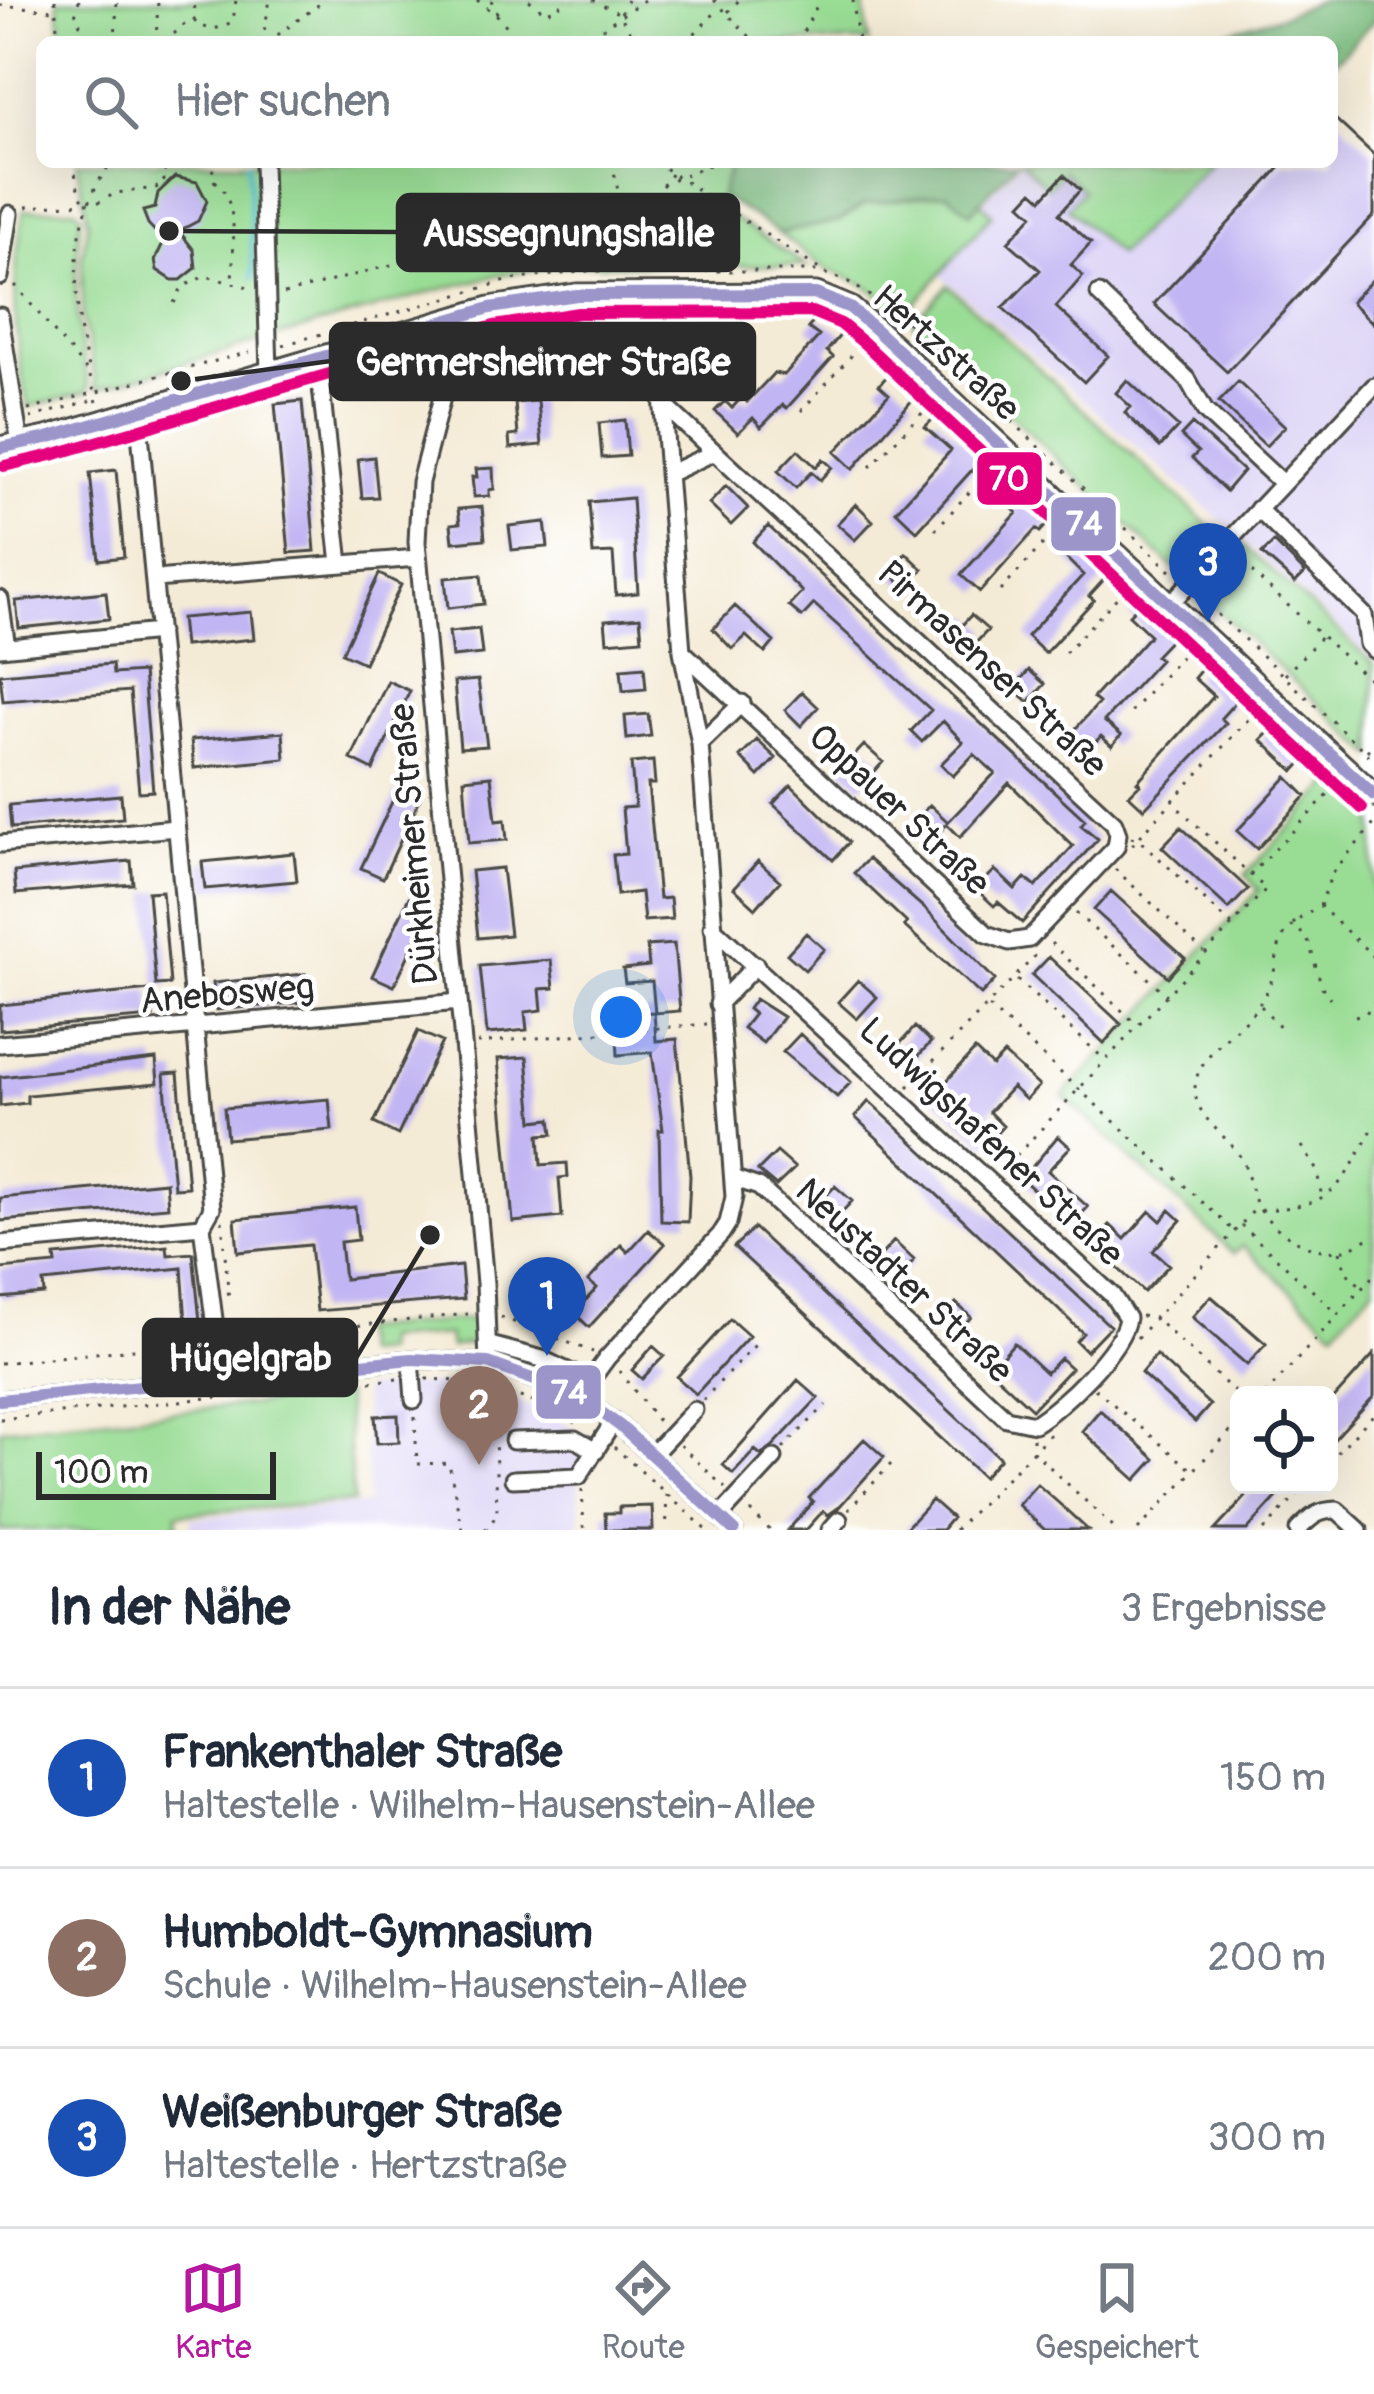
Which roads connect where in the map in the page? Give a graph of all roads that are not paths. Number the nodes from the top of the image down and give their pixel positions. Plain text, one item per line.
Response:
1 (263, 168) edge
2 (11, 211) road end
3 (6, 278) edge
4 (654, 294) junction
5 (1099, 294) dead end
6 (0, 316) edge
7 (438, 322) junction
8 (318, 359) junction
9 (268, 373) junction
10 (1374, 386) edge
11 (663, 404) junction
12 (138, 411) junction
13 (10, 446) edge
14 (716, 452) junction
15 (668, 474) junction
16 (1282, 483) junction
17 (1258, 509) junction
18 (418, 558) junction
19 (340, 565) junction
20 (155, 579) junction
21 (0, 599) edge
22 (1170, 604) junction
23 (159, 632) junction
24 (4, 648) edge
25 (1374, 650) edge
26 (682, 651) junction
27 (742, 703) junction
28 (700, 744) junction
29 (1374, 795) edge
30 (176, 828) junction
31 (0, 844) edge
32 (712, 928) junction
33 (1024, 941) joint
34 (755, 965) junction
35 (459, 1002) junction
36 (718, 1004) junction
37 (195, 1028) junction
38 (0, 1044) edge
39 (735, 1179) junction
40 (202, 1226) junction
41 (0, 1244) edge
42 (222, 1318) road end
43 (490, 1345) junction
44 (411, 1359) junction
45 (488, 1363) junction
46 (584, 1389) junction
47 (0, 1400) edge
48 (414, 1400) road end
49 (694, 1410) road end
50 (614, 1421) junction
51 (1034, 1424) joint
52 (513, 1442) dead end
53 (600, 1445) junction
54 (653, 1454) junction
55 (774, 1458) road end
56 (513, 1479) dead end
57 (720, 1516) junction
58 (734, 1530) edge
59 (1298, 1530) edge
60 (1359, 1530) edge

1 - 9 street
2 - 3 street
4 - 7 main road, Hertzstraße
4 - 11 street
4 - 22 main road, Hertzstraße
5 - 16 street
6 - 13 street
7 - 8 main road, Hertzstraße
7 - 18 street, Dürkheimer Straße
8 - 9 main road, Hertzstraße
8 - 19 street
9 - 12 main road, Hertzstraße
10 - 16 street
11 - 14 street, Pirmasenser Straße
11 - 15 street
12 - 13 main road, Hertzstraße
12 - 20 street
14 - 15 street
14 - 33 street, Pirmasenser Straße
15 - 26 street
16 - 17 street
17 - 22 street
17 - 25 street
18 - 19 street
18 - 35 street, Dürkheimer Straße
19 - 20 street
20 - 23 street
21 - 24 street
22 - 29 main road, Hertzstraße
23 - 24 street
23 - 30 street
26 - 27 street, Oppauer Straße
26 - 28 street
27 - 28 street
27 - 33 street, Oppauer Straße
28 - 32 street
30 - 31 street
30 - 37 street
32 - 34 street, Ludwigshafener Straße
32 - 36 street
34 - 36 street
34 - 51 street, Ludwigshafener Straße
35 - 37 street, Anebosweg
35 - 43 street, Dürkheimer Straße
36 - 39 street
37 - 38 street, Anebosweg
37 - 40 street
39 - 46 street
39 - 51 street, Neustadter Straße
40 - 41 street
40 - 42 street
43 - 45 street, Dürkheimer Straße
43 - 46 street
44 - 45 street
44 - 47 street
44 - 48 street
45 - 46 street
46 - 50 street
49 - 54 street
50 - 53 street
50 - 54 street
52 - 53 street
53 - 56 street
54 - 57 street
55 - 57 street
57 - 58 street
59 - 60 street

